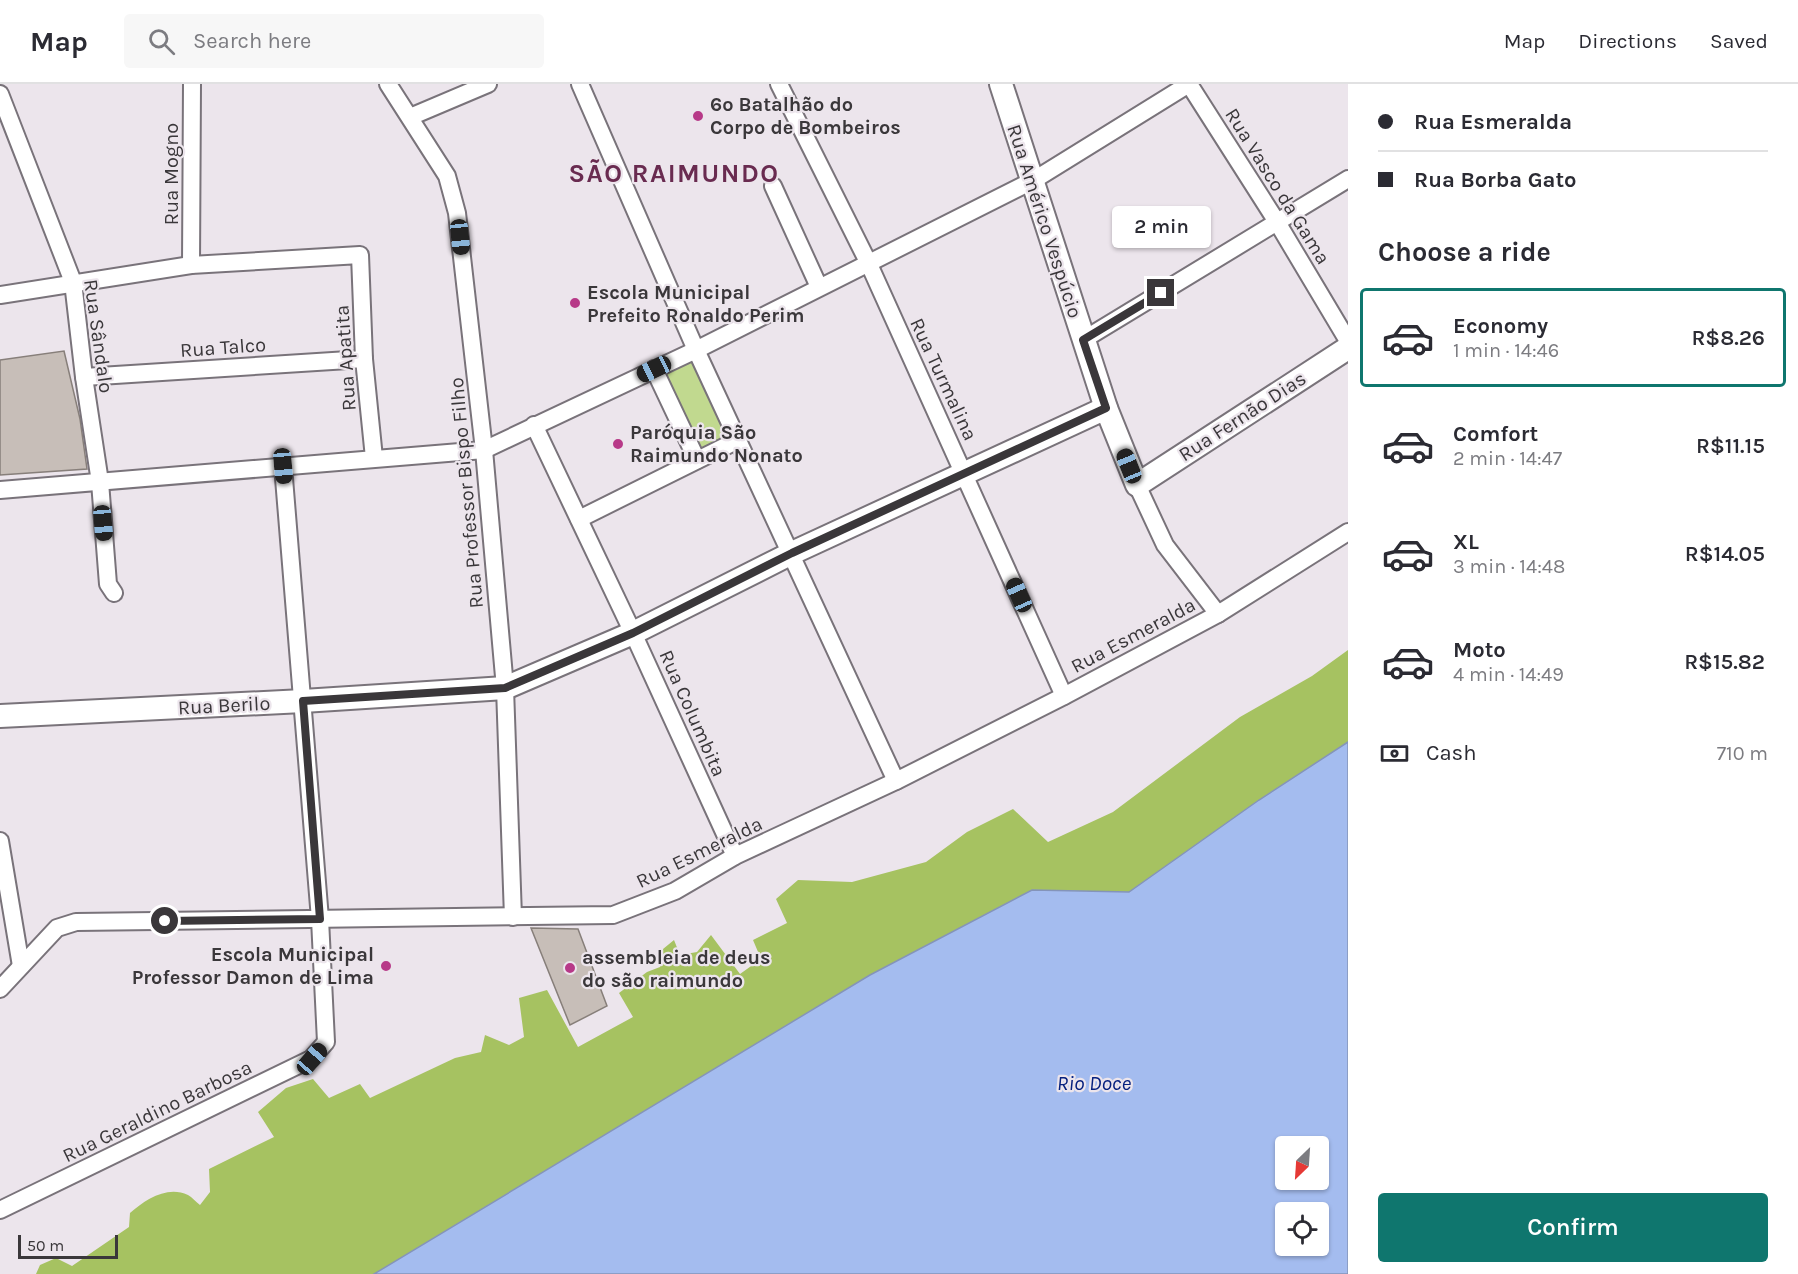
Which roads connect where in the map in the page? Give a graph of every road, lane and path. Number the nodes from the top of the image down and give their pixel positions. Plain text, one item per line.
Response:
1 (192, 84) edge
2 (388, 84) edge
3 (488, 84) edge
4 (580, 84) edge
5 (779, 84) edge
6 (1001, 84) edge
7 (1189, 84) edge
8 (0, 94) edge
9 (410, 117) junction
10 (1348, 179) edge
11 (1034, 180) junction
12 (773, 186) dead end
13 (1277, 222) junction
14 (868, 262) junction
15 (191, 265) junction
16 (73, 282) junction
17 (819, 287) junction
18 (0, 295) edge
19 (1083, 340) junction
20 (1348, 341) edge
21 (1348, 348) edge
22 (696, 350) junction
23 (364, 359) junction
24 (654, 369) junction
25 (84, 377) junction
26 (1106, 408) junction
27 (534, 425) junction
28 (738, 440) junction
29 (484, 450) junction
30 (374, 458) junction
31 (697, 460) junction
32 (283, 466) junction
33 (964, 473) junction
34 (100, 482) junction
35 (1137, 485) junction
36 (0, 490) edge
37 (579, 519) junction
38 (1348, 532) edge
39 (792, 553) junction
40 (114, 593) dead end
41 (1218, 614) junction
42 (633, 633) junction
43 (505, 688) junction
44 (1064, 696) junction
45 (303, 701) junction
46 (0, 716) edge
47 (896, 781) junction
48 (0, 841) edge
49 (735, 856) junction
50 (513, 917) junction
51 (320, 919) junction
52 (21, 966) junction
53 (0, 989) edge
54 (1, 1209) edge

1 - 15 street, Rua Mogno
2 - 9 street, Rua Professor Bispo Filho
3 - 9 street
4 - 22 street
5 - 14 street, Rua Turmalina
6 - 11 street, Rua Américo Vespúcio
7 - 11 street
7 - 13 street, Rua Vasco da Gama
8 - 16 street, Rua Sândalo
9 - 29 street, Rua Professor Bispo Filho
10 - 13 street
11 - 14 street
11 - 19 street, Rua Américo Vespúcio
12 - 17 street
13 - 19 street
13 - 20 street, Rua Vasco da Gama
14 - 17 street
14 - 33 street, Rua Turmalina
15 - 16 street
15 - 23 street, Rua Apatita
16 - 18 street
16 - 25 street, Rua Sândalo
17 - 22 street
19 - 26 street, Rua Américo Vespúcio
21 - 35 street, Rua Fernão Dias
22 - 24 street
22 - 28 street
23 - 25 street, Rua Talco
23 - 30 street, Rua Apatita
24 - 27 street
24 - 31 street
25 - 34 street, Rua Sândalo
26 - 33 street, Rua Berilo
26 - 35 street, Rua Américo Vespúcio
27 - 29 street
27 - 37 street, Rua Columbita
28 - 31 street
28 - 39 street
29 - 30 street
29 - 43 street, Rua Professor Bispo Filho
30 - 32 street
31 - 37 street
32 - 34 street
32 - 45 street
33 - 39 street, Rua Berilo
33 - 44 street, Rua Turmalina
34 - 36 street
34 - 40 street, Rua Sândalo
35 - 41 street, Rua Américo Vespúcio
37 - 42 street, Rua Columbita
38 - 41 street, Rua Esmeralda
39 - 42 street, Rua Berilo
39 - 47 street
41 - 44 street, Rua Esmeralda
42 - 43 street, Rua Berilo
42 - 49 street, Rua Columbita
43 - 45 street, Rua Berilo
43 - 50 street, Rua Professor Bispo Filho
44 - 47 street, Rua Esmeralda
45 - 46 street, Rua Berilo
45 - 51 street
47 - 49 street, Rua Esmeralda
48 - 52 street
49 - 50 street, Rua Esmeralda
50 - 51 street, Rua Esmeralda
51 - 52 street, Rua Esmeralda
51 - 54 street, Rua Geraldino Barbosa
52 - 53 street, Rua Esmeralda

